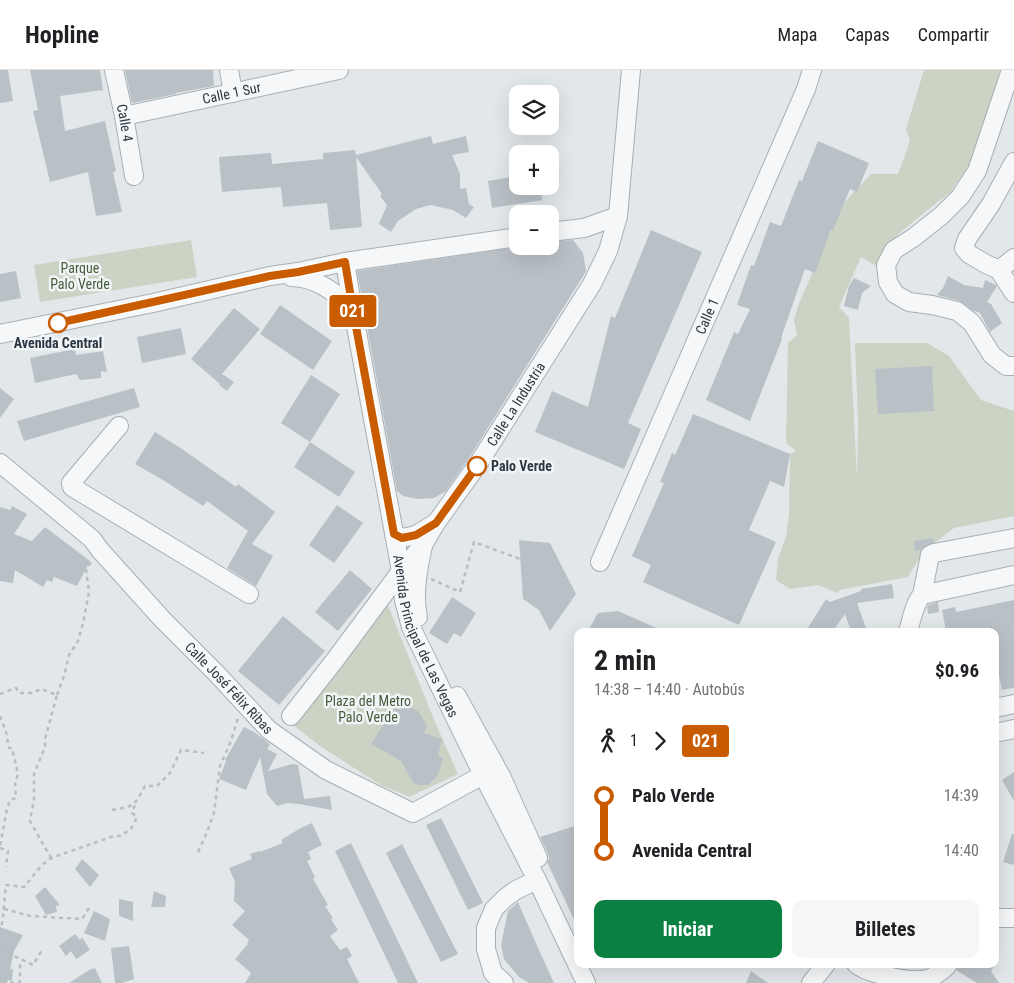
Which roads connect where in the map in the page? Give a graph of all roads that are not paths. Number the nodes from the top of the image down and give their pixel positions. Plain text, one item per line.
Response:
1 (114, 70) edge
2 (229, 70) edge
3 (339, 70) edge
4 (631, 70) edge
5 (812, 70) edge
6 (1011, 70) edge
7 (233, 93) junction
8 (124, 116) junction
9 (1014, 162) edge
10 (134, 176) dead end
11 (618, 216) junction
12 (584, 228) junction
13 (559, 231) edge
14 (509, 238) edge
15 (1014, 258) edge
16 (345, 262) junction
17 (999, 270) junction
18 (270, 276) junction
19 (592, 284) junction
20 (1014, 293) edge
21 (353, 310) junction
22 (0, 334) edge
23 (1014, 366) edge
24 (119, 426) dead end
25 (0, 463) edge
26 (71, 486) junction
27 (52, 506) junction
28 (436, 523) junction
29 (394, 534) junction
30 (1014, 538) edge
31 (600, 562) dead end
32 (409, 572) junction
33 (1014, 575) edge
34 (249, 594) dead end
35 (922, 595) junction
36 (909, 628) edge
37 (1014, 704) edge
38 (999, 707) edge
39 (291, 716) dead end
40 (1014, 729) edge
41 (999, 732) edge
42 (483, 775) junction
43 (501, 776) junction
44 (537, 880) junction
45 (999, 918) edge
46 (1014, 918) edge
47 (574, 933) edge
48 (574, 958) edge
49 (579, 968) edge
50 (590, 968) edge
51 (823, 968) edge
52 (861, 968) edge
53 (944, 968) edge
54 (504, 983) edge
55 (586, 983) edge
56 (597, 983) edge
57 (811, 983) edge

1 - 8 street, Calle 4
2 - 7 street
3 - 7 street, Calle 1 Sur
4 - 11 street, Calle La Industria
5 - 31 street, Calle 1
6 - 23 street
7 - 8 street, Calle 1 Sur
8 - 10 street, Calle 4
9 - 17 street
11 - 12 street
11 - 19 street, Calle La Industria
12 - 13 street
12 - 19 street, Calle La Industria
14 - 16 street
15 - 17 street
16 - 18 street
16 - 21 street, Avenida Principal de Las Vegas
17 - 20 street
18 - 21 street
18 - 22 street
19 - 28 street, Calle La Industria
21 - 29 street, Avenida Principal de Las Vegas
24 - 26 street
25 - 27 street, Calle José Félix Ribas
26 - 27 street
26 - 34 street
27 - 42 street, Calle José Félix Ribas
28 - 29 street, Calle La Industria
28 - 32 street, Calle La Industria
29 - 32 street, Avenida Principal de Las Vegas
30 - 35 street
32 - 39 street, Calle La Industria
32 - 42 street, Avenida Principal de Las Vegas
32 - 43 street, Avenida Principal de Las Vegas
33 - 35 street
35 - 36 street
37 - 38 street
40 - 41 street
42 - 43 street
42 - 44 street, Avenida Principal de Las Vegas
43 - 47 street, Avenida Principal de Las Vegas
44 - 48 street, Avenida Principal de Las Vegas
44 - 54 street
45 - 46 street
49 - 55 street, Avenida Principal de Las Vegas
50 - 56 street
51 - 57 street
52 - 53 street

